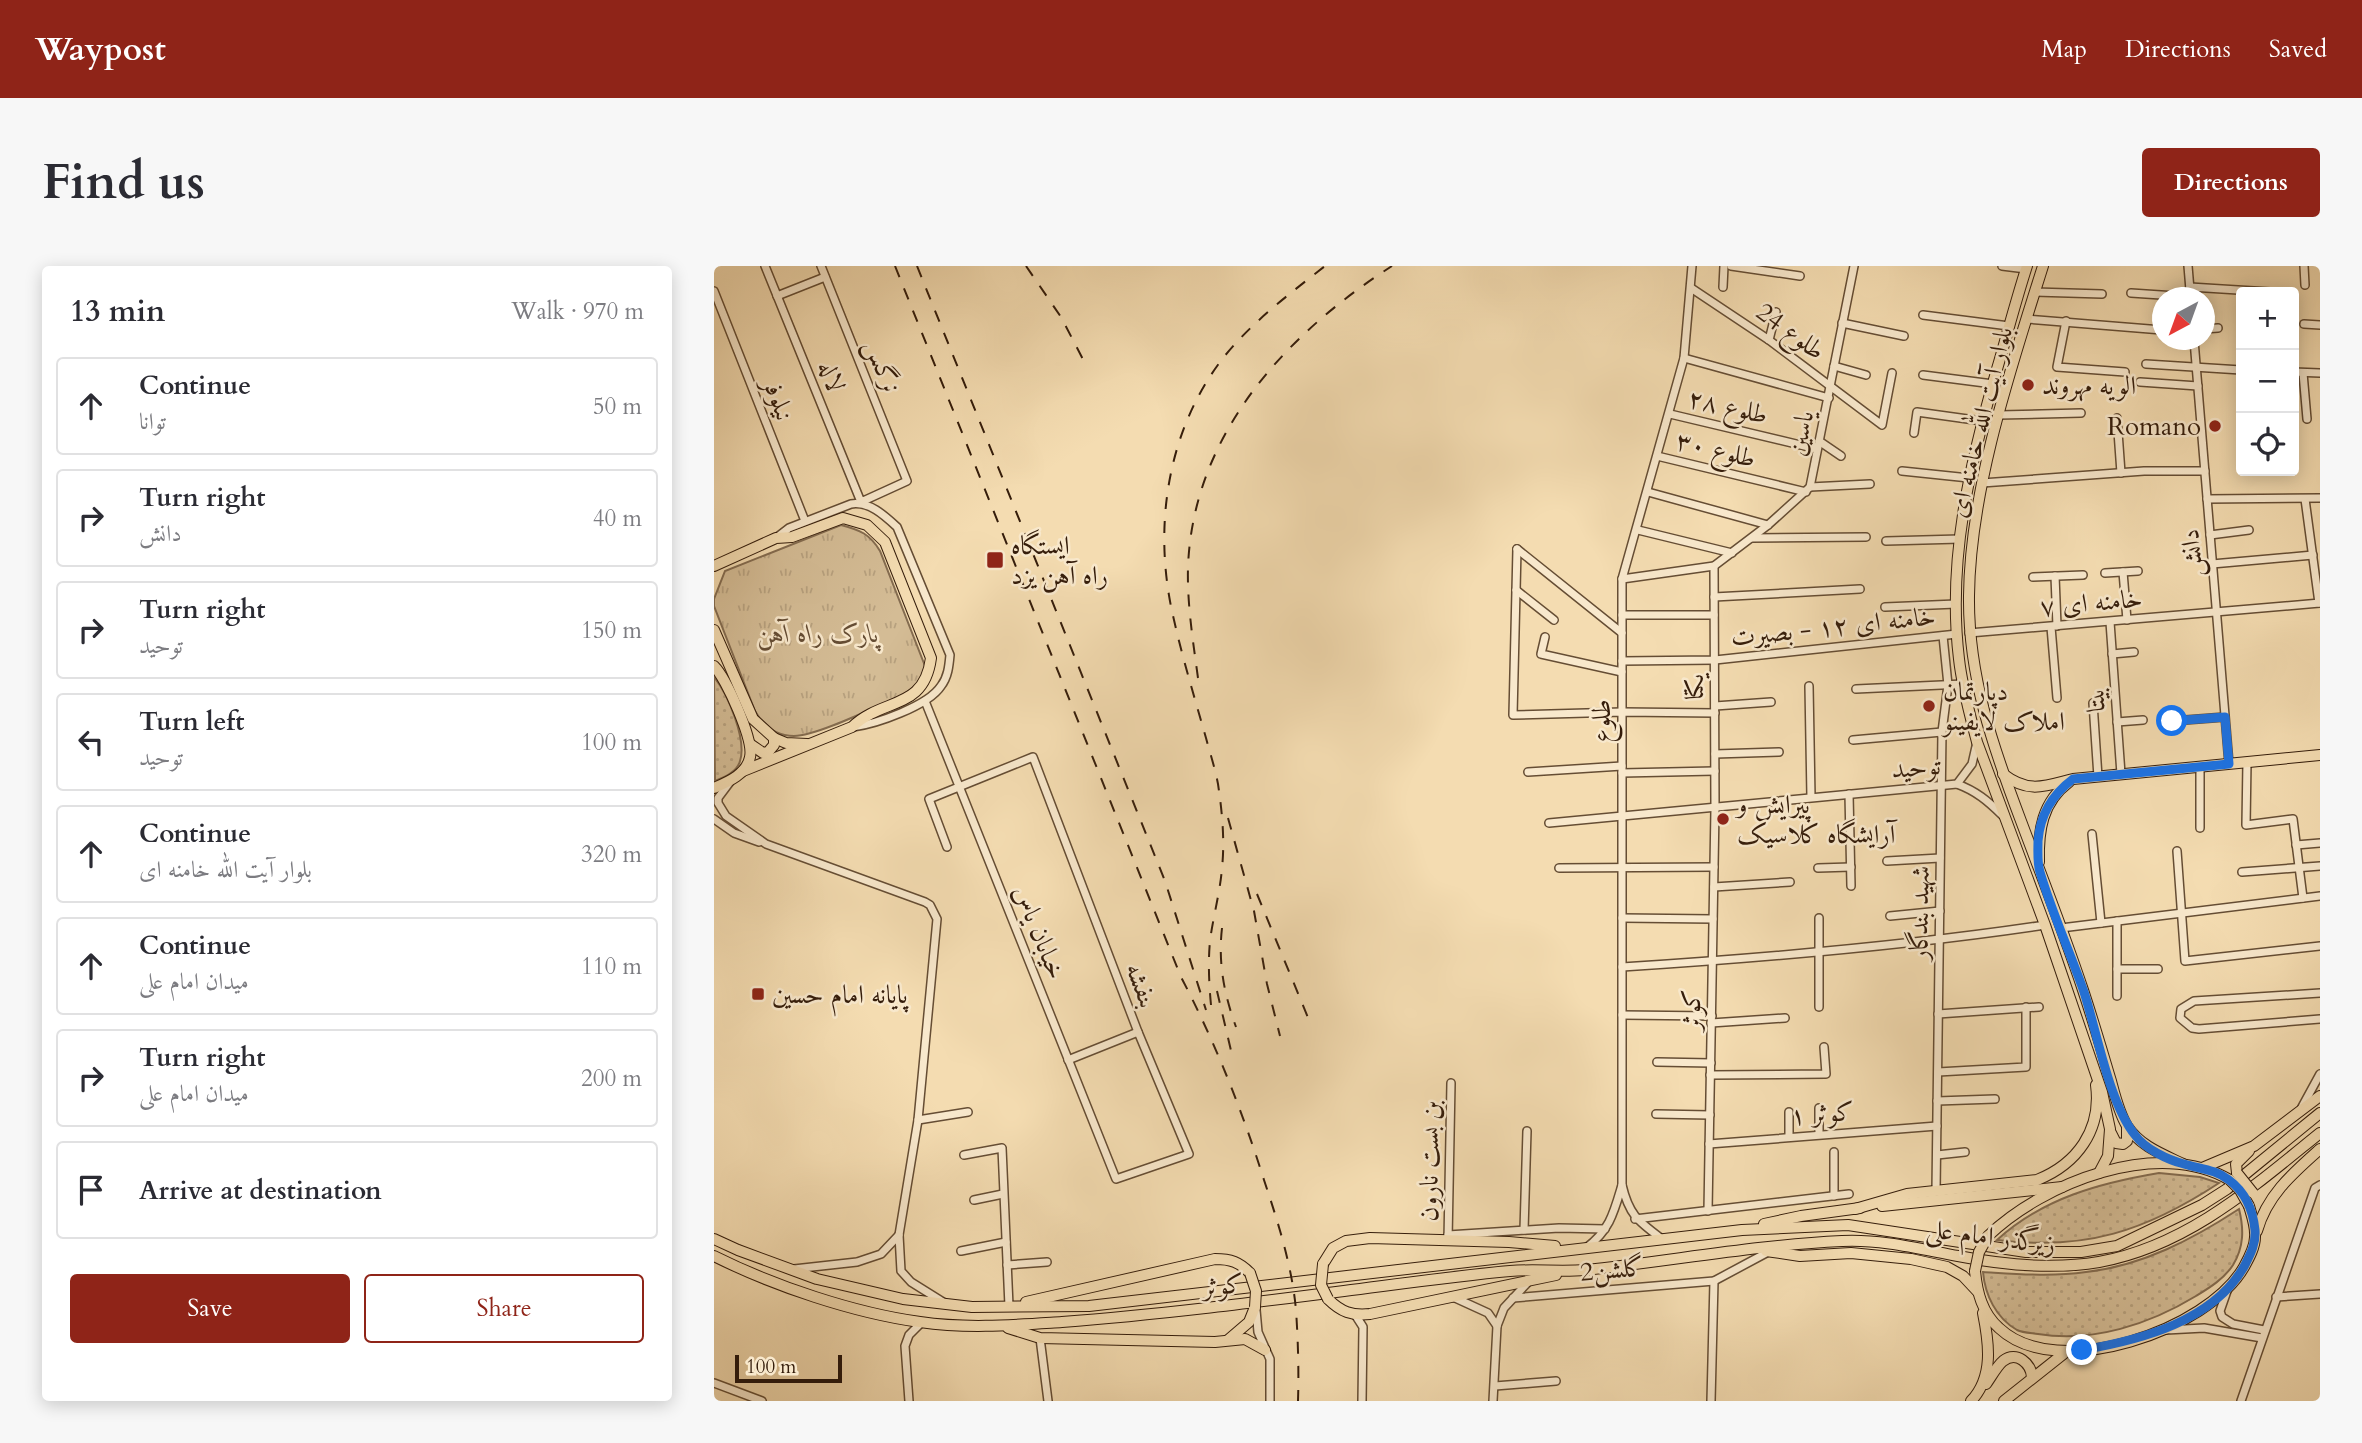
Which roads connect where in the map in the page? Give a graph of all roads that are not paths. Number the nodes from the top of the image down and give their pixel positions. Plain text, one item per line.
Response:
1 (765, 266) edge
2 (821, 266) edge
3 (1692, 266) edge
4 (1724, 266) edge
5 (1731, 266) edge
6 (1854, 266) edge
7 (2002, 266) edge
8 (2043, 266) edge
9 (2188, 266) edge
10 (2304, 266) edge
11 (2026, 267) edge
12 (1800, 276) dead end
13 (825, 277) junction
14 (2305, 285) dead end
15 (1723, 287) dead end
16 (2190, 287) edge
17 (1691, 288) junction
18 (2215, 289) edge
19 (2236, 290) edge
20 (714, 291) edge
21 (2035, 292) junction
22 (2102, 293) dead end
23 (2131, 293) dead end
24 (2152, 294) edge
25 (777, 296) junction
26 (1776, 312) dead end
27 (1923, 315) dead end
28 (2027, 319) junction
29 (2066, 321) junction
30 (1842, 323) junction
31 (2305, 324) dead end
32 (2320, 325) edge
33 (2009, 326) junction
34 (2215, 328) edge
35 (2218, 328) dead end
36 (2152, 329) edge
37 (1904, 336) dead end
38 (1769, 340) junction
39 (2195, 350) edge
40 (1685, 358) junction
41 (2146, 365) dead end
42 (1834, 366) junction
43 (2196, 368) junction
44 (2236, 370) edge
45 (2125, 372) dead end
46 (1892, 373) dead end
47 (2299, 373) edge
48 (2303, 373) junction
49 (2320, 373) edge
50 (1866, 375) dead end
51 (1923, 375) dead end
52 (2140, 382) dead end
53 (1993, 384) junction
54 (1830, 385) junction
55 (2198, 386) junction
56 (1829, 398) junction
57 (2081, 413) dead end
58 (1670, 414) junction
59 (1999, 415) junction
60 (2117, 418) dead end
61 (2307, 419) dead end
62 (1982, 421) junction
63 (1914, 433) dead end
64 (1818, 445) junction
65 (1657, 456) junction
66 (1841, 457) dead end
67 (1902, 471) dead end
68 (2205, 471) junction
69 (2120, 473) junction
70 (1969, 478) junction
71 (1982, 483) junction
72 (1870, 484) dead end
73 (1808, 490) junction
74 (1648, 492) junction
75 (2320, 498) edge
76 (2207, 499) junction
77 (2305, 499) junction
78 (861, 502) junction
79 (805, 522) junction
80 (1768, 525) junction
81 (1638, 530) junction
82 (2249, 530) dead end
83 (2210, 536) junction
84 (1866, 537) dead end
85 (776, 538) junction
86 (1751, 538) junction
87 (1960, 539) junction
88 (1886, 541) dead end
89 (1732, 553) junction
90 (2314, 555) junction
91 (718, 564) edge
92 (2213, 564) junction
93 (1714, 566) junction
94 (2138, 571) dead end
95 (2123, 572) junction
96 (714, 573) edge
97 (2105, 573) dead end
98 (2083, 575) dead end
99 (2055, 576) junction
100 (2033, 577) dead end
101 (1622, 579) junction
102 (1860, 589) dead end
103 (1516, 590) junction
104 (1714, 597) junction
105 (2319, 603) edge
106 (1956, 604) junction
107 (1885, 607) dead end
108 (2216, 612) junction
109 (1622, 615) junction
110 (1714, 615) junction
111 (1554, 620) dead end
112 (2127, 620) junction
113 (2110, 622) junction
114 (2054, 627) junction
115 (714, 630) edge
116 (1622, 633) junction
117 (1969, 633) junction
118 (1957, 634) junction
119 (1943, 636) junction
120 (1545, 637) dead end
121 (2134, 652) dead end
122 (2112, 654) junction
123 (1715, 660) junction
124 (1622, 662) junction
125 (714, 666) edge
126 (1622, 673) junction
127 (1964, 684) junction
128 (1948, 685) junction
129 (1809, 687) dead end
130 (1856, 689) dead end
131 (2057, 698) dead end
132 (925, 701) junction
133 (1771, 702) dead end
134 (2093, 703) dead end
135 (1715, 710) junction
136 (1622, 712) junction
137 (2225, 717) junction
138 (2143, 720) dead end
139 (2172, 721) dead end
140 (2117, 722) junction
141 (852, 727) junction
142 (1942, 732) junction
143 (774, 738) junction
144 (1853, 740) dead end
145 (1977, 742) junction
146 (750, 744) junction
147 (814, 744) junction
148 (1779, 752) dead end
149 (1715, 754) junction
150 (2320, 755) edge
151 (2247, 762) junction
152 (2229, 764) junction
153 (2200, 767) junction
154 (1622, 770) junction
155 (743, 771) junction
156 (1715, 771) junction
157 (1528, 772) dead end
158 (2003, 773) junction
159 (2121, 774) junction
160 (2098, 776) junction
161 (2073, 779) junction
162 (730, 781) junction
163 (1957, 784) junction
164 (959, 786) junction
165 (1941, 786) junction
166 (714, 788) edge
167 (1849, 794) junction
168 (1811, 797) junction
169 (1715, 809) junction
170 (2005, 817) junction
171 (1622, 818) junction
172 (714, 819) edge
173 (1549, 823) dead end
174 (2200, 828) dead end
175 (2092, 834) dead end
176 (2320, 843) edge
177 (766, 845) junction
178 (2296, 845) junction
179 (947, 847) dead end
180 (2177, 851) dead end
181 (1940, 858) junction
182 (1887, 861) dead end
183 (2320, 866) edge
184 (1622, 867) junction
185 (1714, 867) junction
186 (1851, 867) junction
187 (1559, 868) dead end
188 (1818, 868) dead end
189 (2299, 868) junction
190 (2039, 870) junction
191 (2242, 872) dead end
192 (1790, 883) dead end
193 (1851, 886) dead end
194 (1714, 887) junction
195 (2320, 896) edge
196 (2303, 898) junction
197 (1940, 911) junction
198 (2181, 913) junction
199 (1890, 916) dead end
200 (1622, 918) junction
201 (1819, 918) dead end
202 (1713, 919) junction
203 (2117, 921) junction
204 (2101, 923) junction
205 (2045, 925) junction
206 (2061, 928) junction
207 (1939, 941) junction
208 (2320, 946) edge
209 (1818, 952) junction
210 (1712, 961) junction
211 (1622, 967) junction
212 (2117, 969) junction
213 (2158, 969) dead end
214 (2320, 993) edge
215 (2117, 996) dead end
216 (1819, 1007) dead end
217 (2026, 1007) junction
218 (2039, 1007) dead end
219 (1938, 1014) junction
220 (1622, 1015) junction
221 (1785, 1018) dead end
222 (2320, 1019) edge
223 (1711, 1020) junction
224 (1138, 1032) junction
225 (1824, 1047) dead end
226 (2092, 1057) junction
227 (1068, 1060) junction
228 (1657, 1062) dead end
229 (1711, 1063) junction
230 (1938, 1072) junction
231 (2320, 1074) edge
232 (1710, 1075) junction
233 (1451, 1083) dead end
234 (2320, 1096) edge
235 (1996, 1099) dead end
236 (1937, 1101) junction
237 (1818, 1108) dead end
238 (2299, 1111) junction
239 (968, 1112) dead end
240 (1789, 1112) dead end
241 (2320, 1113) edge
242 (1656, 1114) dead end
243 (1710, 1115) junction
244 (918, 1120) junction
245 (1937, 1126) junction
246 (2127, 1126) junction
247 (2110, 1129) junction
248 (1527, 1132) dead end
249 (2320, 1133) edge
250 (1819, 1134) junction
251 (1789, 1136) junction
252 (1709, 1144) junction
253 (2254, 1146) junction
254 (2320, 1149) edge
255 (1834, 1152) dead end
256 (1965, 1152) dead end
257 (964, 1155) dead end
258 (1937, 1155) junction
259 (2183, 1164) junction
260 (2202, 1168) junction
261 (2099, 1173) junction
262 (2233, 1177) junction
263 (2288, 1178) junction
264 (1116, 1179) joint
265 (1622, 1185) junction
266 (2320, 1185) edge
267 (1979, 1186) junction
268 (2062, 1187) junction
269 (1936, 1191) junction
270 (1003, 1194) junction
271 (1849, 1194) dead end
272 (1995, 1194) junction
273 (1834, 1196) junction
274 (974, 1199) dead end
275 (1789, 1202) junction
276 (1855, 1209) junction
277 (1708, 1211) junction
278 (1801, 1216) junction
279 (1635, 1219) junction
280 (1605, 1229) junction
281 (1524, 1230) junction
282 (1742, 1230) junction
283 (899, 1235) junction
284 (1448, 1237) junction
285 (2255, 1238) junction
286 (714, 1239) edge
287 (1662, 1240) junction
288 (1006, 1242) junction
289 (1583, 1248) junction
290 (1745, 1248) junction
291 (961, 1251) dead end
292 (1770, 1251) junction
293 (714, 1256) edge
294 (1047, 1262) dead end
295 (1007, 1265) junction
296 (787, 1269) junction
297 (1582, 1270) junction
298 (1531, 1280) junction
299 (1714, 1281) junction
300 (2227, 1290) junction
301 (1978, 1292) junction
302 (2320, 1294) edge
303 (1453, 1297) junction
304 (2276, 1297) junction
305 (1513, 1298) junction
306 (950, 1306) junction
307 (1982, 1306) junction
308 (1009, 1307) junction
309 (1255, 1309) junction
310 (1356, 1316) junction
311 (921, 1323) junction
312 (999, 1326) junction
313 (1497, 1326) junction
314 (2159, 1331) junction
315 (2263, 1334) junction
316 (1041, 1338) junction
317 (1228, 1340) junction
318 (1265, 1350) junction
319 (2067, 1351) junction
320 (2032, 1377) junction
321 (1556, 1381) dead end
322 (714, 1383) edge
323 (1495, 1386) junction
324 (1973, 1398) edge
325 (762, 1401) edge
326 (909, 1401) edge
327 (1048, 1401) edge
328 (1270, 1401) edge
329 (1362, 1401) edge
330 (1493, 1401) edge
331 (1712, 1401) edge
332 (2004, 1401) edge
333 (2241, 1401) edge

1 - 25 street, لاله
2 - 13 street, نرگس
3 - 17 street, طلوع
4 - 15 street
5 - 12 street
6 - 30 street, یاسین
7 - 11 street
8 - 21 main road, بلوار آیت الله خامنه ای
9 - 16 street
10 - 14 street
11 - 33 main road, بلوار آیت الله خامنه ای
13 - 25 street
13 - 78 street, نرگس
17 - 38 street, طلوع 24
17 - 40 street, طلوع
18 - 19 street
20 - 79 street, نیلوفر
21 - 22 street
21 - 28 main road, بلوار آیت الله خامنه ای
23 - 24 street
25 - 78 street, لاله
26 - 38 street
27 - 33 street
28 - 29 street
28 - 59 main road, بلوار آیت الله خامنه ای
29 - 36 street
29 - 45 street
30 - 37 street
30 - 42 street, یاسین
31 - 32 street
33 - 53 main road, بلوار آیت الله خامنه ای
34 - 35 street
38 - 54 street, طلوع 24
39 - 43 street, دانش
40 - 56 street
40 - 58 street, طلوع
41 - 43 street
42 - 50 street
42 - 54 street, یاسین
43 - 44 street
43 - 55 street, دانش
46 - 54 street, طلوع 24
47 - 48 street
48 - 49 street
48 - 61 street
51 - 53 street
52 - 55 street
53 - 62 main road, بلوار آیت الله خامنه ای
54 - 56 street, یاسین
55 - 68 street, دانش
56 - 64 street, یاسین
57 - 59 street
58 - 64 street, طلوع ۲۸
58 - 65 street, طلوع
59 - 71 main road, بلوار آیت الله خامنه ای
60 - 69 street
62 - 63 street
62 - 70 main road, بلوار آیت الله خامنه ای
64 - 66 street
64 - 73 street, یاسین
65 - 73 street, طلوع ۳۰
65 - 74 street, طلوع
67 - 70 street
68 - 69 street
68 - 76 street, دانش
69 - 71 street
70 - 87 main road, بلوار آیت الله خامنه ای
71 - 117 main road, بلوار آیت الله خامنه ای
72 - 73 street, طلوع ۳۰
73 - 80 street, یاسین
74 - 80 street
74 - 81 street, طلوع
75 - 77 street
76 - 77 street
76 - 83 street, دانش
77 - 90 street
78 - 79 street
78 - 132 street
79 - 85 street
80 - 86 street, یاسین
81 - 89 street
81 - 101 street, طلوع
82 - 83 street
83 - 92 street, دانش
84 - 86 street
85 - 91 main road
85 - 141 main road
86 - 89 street, یاسین
87 - 88 street
87 - 106 main road, بلوار آیت الله خامنه ای
89 - 93 street, یاسین
90 - 92 street
90 - 105 street
91 - 96 main road
92 - 108 street, دانش
93 - 101 street
93 - 104 street, یکتا
94 - 95 street
95 - 97 street
95 - 112 street
98 - 99 street
99 - 100 street
99 - 114 street
101 - 109 street, طلوع
102 - 104 street
103 - 111 street
103 - 116 street
103 - 136 street
104 - 110 street, یکتا
105 - 108 street, خامنه ای ۷
106 - 107 street
106 - 118 main road, بلوار آیت الله خامنه ای
108 - 112 street, خامنه ای ۷
108 - 137 street, دانش
109 - 110 street
109 - 116 street, طلوع
110 - 123 street, یکتا
112 - 113 street, خامنه ای ۷
113 - 114 street, خامنه ای ۷
113 - 122 street, بیتا
114 - 117 street, خامنه ای ۷
114 - 131 street
115 - 143 main road
116 - 124 street, طلوع
117 - 158 main road, بلوار آیت الله خامنه ای
118 - 119 street, خامنه ای ۱۲ - بصیرت
118 - 127 main road, بلوار آیت الله خامنه ای
119 - 123 street, خامنه ای ۱۲ - بصیرت
119 - 128 street, شهید بندگار
120 - 126 street
121 - 122 street
122 - 140 street, بیتا
123 - 124 street, خامنه ای ۱۲ - بصیرت
123 - 135 street, یکتا
124 - 126 street, طلوع
125 - 146 main road
126 - 136 street, طلوع
127 - 128 street
127 - 145 main road, بلوار آیت الله خامنه ای
128 - 130 street
128 - 142 street, شهید بندگار
129 - 168 street
132 - 141 street
132 - 164 street, خیابان یاس
133 - 135 street
134 - 160 street
135 - 136 street
135 - 149 street, یکتا
136 - 154 street, طلوع
137 - 139 street
137 - 152 street, دانش
138 - 140 street
140 - 159 street, بیتا
141 - 147 main road
142 - 144 street
142 - 165 street, شهید بندگار
143 - 146 main road
143 - 147 main road
145 - 163 street, توحید
145 - 170 main road, بلوار آیت الله خامنه ای
146 - 155 main road
147 - 155 main road
148 - 149 street
149 - 156 street, یکتا
150 - 151 main road
151 - 152 main road
151 - 178 street
152 - 153 main road
153 - 159 main road
153 - 174 street
154 - 156 street
154 - 157 street
154 - 171 street, طلوع
155 - 162 main road
156 - 169 street, یکتا
158 - 161 main road
158 - 190 main road, بلوار آیت الله خامنه ای
159 - 160 main road
160 - 161 main road
161 - 190 main road
162 - 166 main road
162 - 177 street
163 - 165 street, توحید
163 - 170 street
164 - 179 street
164 - 224 street, بنفشه
164 - 227 street, خیابان یاس
165 - 167 street, توحید
165 - 181 street, شهید بندگار
167 - 168 street, توحید
167 - 186 street
168 - 169 street, توحید
169 - 171 street, توحید
169 - 185 street, کوثر
170 - 205 main road, بلوار آیت الله خامنه ای
171 - 173 street, توحید
171 - 184 street, طلوع
172 - 177 street
175 - 204 street
176 - 178 street
177 - 244 street
178 - 189 street
180 - 198 street
181 - 182 street
181 - 197 street, شهید بندگار
183 - 189 street
184 - 185 street
184 - 187 street
184 - 200 street, طلوع
185 - 194 street, کوثر
186 - 188 street
186 - 193 street
189 - 191 street
189 - 196 street
190 - 206 main road, بلوار آیت الله خامنه ای
192 - 194 street
194 - 202 street, کوثر
195 - 196 street
196 - 198 street
197 - 199 street
197 - 207 street, شهید بندگار
198 - 203 street
198 - 208 street
200 - 202 street
200 - 211 street, طلوع
201 - 209 street
202 - 210 street, کوثر
203 - 204 street
203 - 212 street
204 - 206 street
205 - 207 street
205 - 226 main road, بلوار آیت الله خامنه ای
206 - 246 main road, بلوار آیت الله خامنه ای
207 - 209 street
207 - 219 street, شهید بندگار
209 - 210 street
209 - 216 street
210 - 211 street
210 - 223 street, کوثر
211 - 220 street, طلوع
212 - 213 street
212 - 215 street
214 - 222 street
217 - 218 street
217 - 219 street
217 - 230 street
219 - 230 street, شهید بندگار
220 - 223 street
220 - 265 street, طلوع
221 - 223 street
223 - 229 street, کوثر
224 - 227 street
224 - 264 street, بنفشه
225 - 232 street
226 - 247 main road, بلوار آیت الله خامنه ای
226 - 267 main road
227 - 264 street, خیابان یاس
228 - 229 street
229 - 232 street, کوثر
230 - 236 street, شهید بندگار
231 - 238 street
232 - 243 street, کوثر
233 - 284 street, بن بست نارون
234 - 238 main road
235 - 236 street
236 - 245 street, شهید بندگار
237 - 250 street
238 - 253 main road
239 - 244 street
240 - 251 street
241 - 282 main road, زیرگذر امام علی
242 - 243 street
243 - 252 street, کوثر
244 - 283 street
245 - 250 street, کوثر ۱
245 - 258 street, شهید بندگار
246 - 247 main road
246 - 259 main road, بلوار آیت الله خامنه ای
247 - 261 main road, بلوار آیت الله خامنه ای
248 - 281 street
249 - 290 main road, زیرگذر امام علی
250 - 251 street, کوثر ۱
251 - 252 street, کوثر ۱
252 - 277 street, کوثر
253 - 260 main road
253 - 262 main road
254 - 263 main road
255 - 273 street
256 - 258 street
257 - 270 street
258 - 269 street, شهید بندگار
259 - 260 main road
259 - 261 main road
260 - 262 main road
261 - 268 main road
262 - 263 main road, bridge
262 - 285 main road, bridge
263 - 285 main road
265 - 279 street
265 - 280 street
266 - 304 street
267 - 269 main road
267 - 272 main road
268 - 272 main road
268 - 301 main road, bridge
269 - 276 main road
270 - 274 street
270 - 288 street
271 - 273 street
272 - 276 main road
273 - 275 street
275 - 277 street
275 - 278 street
276 - 278 main road
277 - 279 street
278 - 282 main road
279 - 287 street
280 - 281 street
280 - 289 street
281 - 284 street
282 - 287 main road, کوثر
283 - 296 street
283 - 306 street
284 - 289 main road
284 - 310 main road, bridge
285 - 300 main road
286 - 296 main road, کوثر
287 - 289 main road, کوثر
288 - 291 street
288 - 295 street
289 - 308 main road, کوثر
290 - 292 main road
290 - 297 main road, کوثر
292 - 299 street
292 - 301 main road
293 - 311 main road, کوثر
294 - 295 street
295 - 308 street
296 - 306 main road, کوثر
297 - 298 main road
297 - 312 main road, کوثر
298 - 303 main road
298 - 305 street
299 - 305 street, گلشن2
299 - 331 street
300 - 314 main road
300 - 315 street
301 - 307 main road
302 - 304 street
303 - 310 main road
303 - 313 street
304 - 315 street
305 - 313 street
306 - 308 main road, کوثر
307 - 319 main road
307 - 324 main road
308 - 309 main road, bridge
309 - 317 main road
309 - 318 street
310 - 329 street
311 - 312 main road, کوثر
311 - 326 street
312 - 316 main road
313 - 323 street
314 - 315 street
314 - 319 main road
315 - 333 street
316 - 317 main road
316 - 327 street
317 - 318 main road
318 - 328 street
319 - 320 main road
320 - 324 main road
320 - 332 main road
321 - 323 street
322 - 325 street
323 - 330 street

